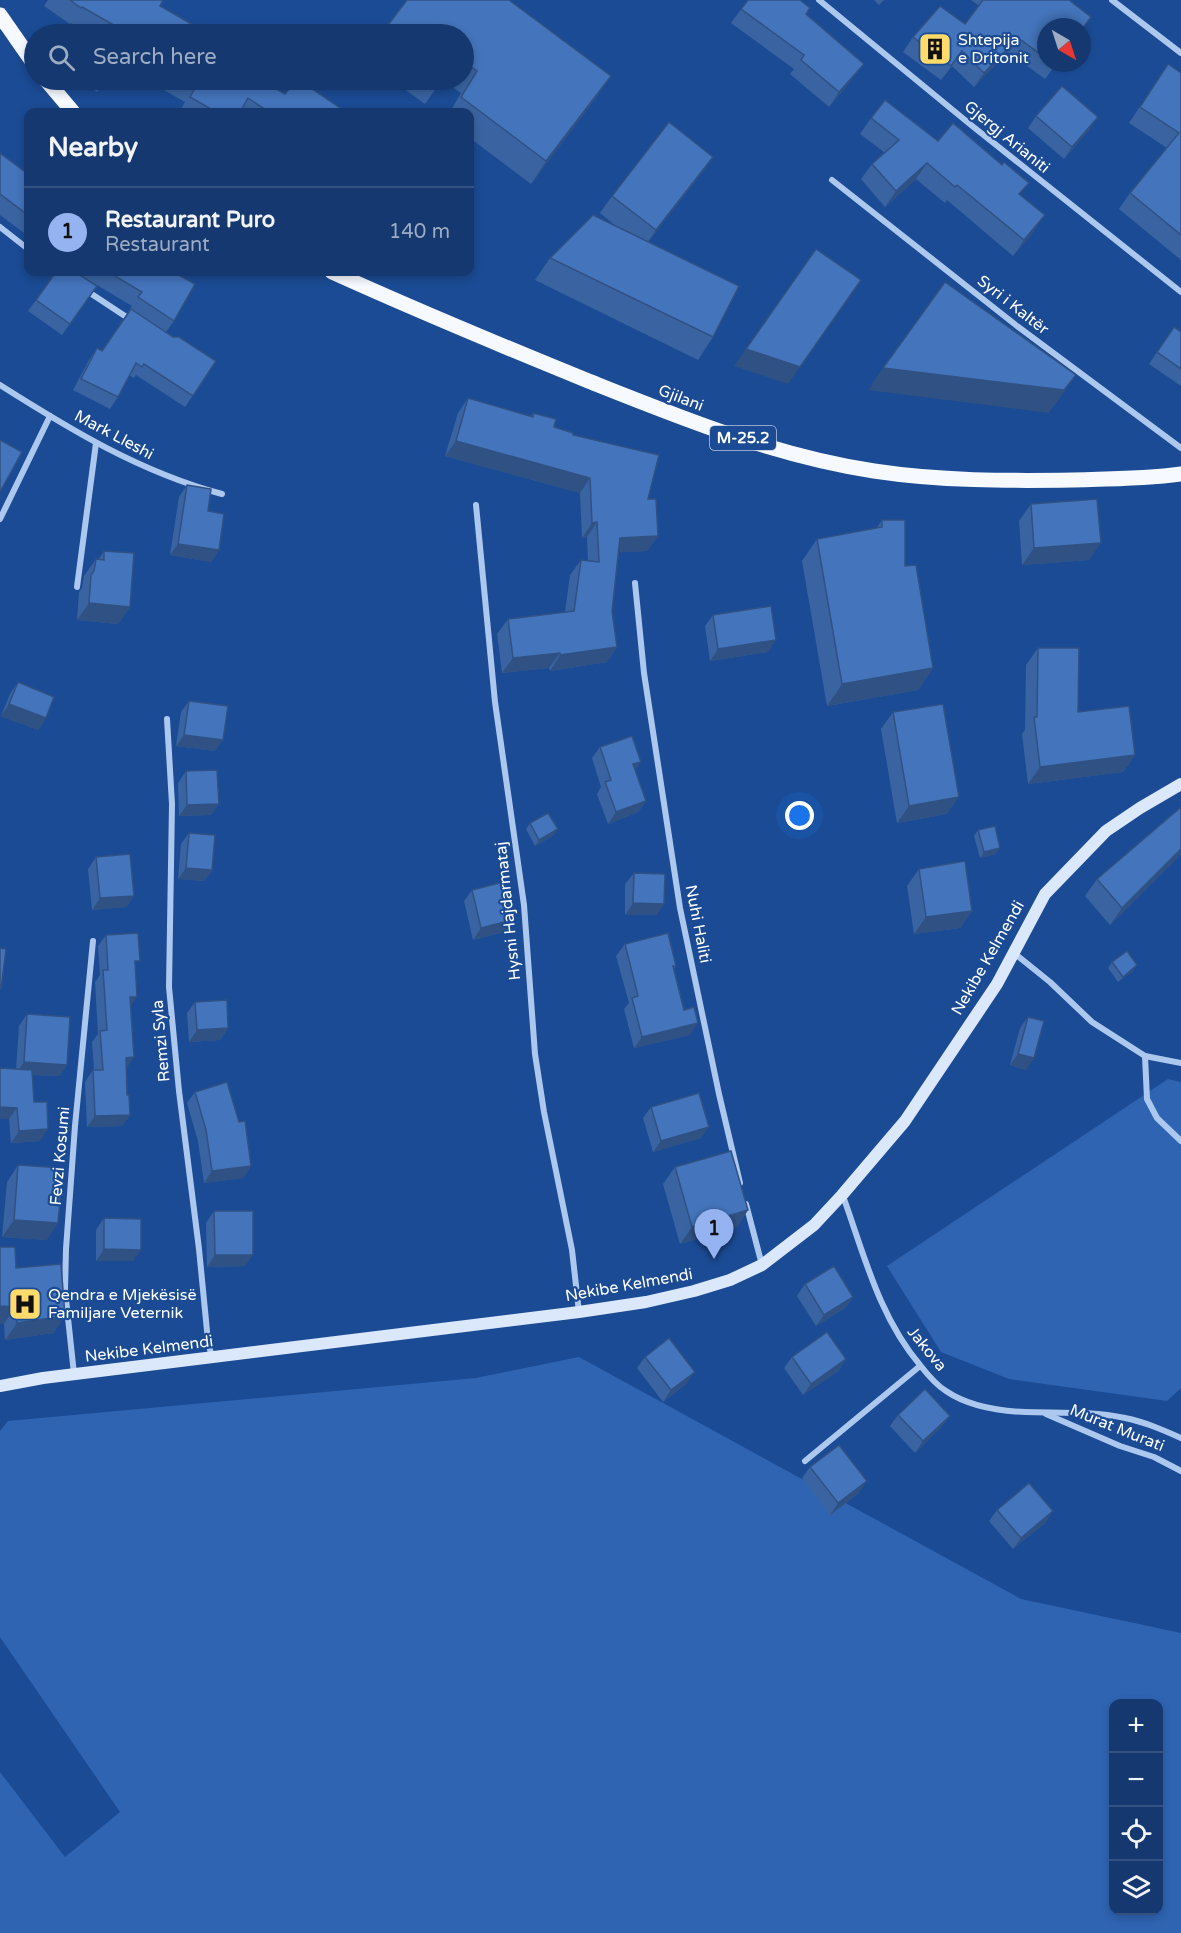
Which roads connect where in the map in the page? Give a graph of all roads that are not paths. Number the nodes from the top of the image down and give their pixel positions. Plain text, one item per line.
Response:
1 (819, 0) edge
2 (1112, 0) edge
3 (0, 15) edge
4 (24, 50) edge
5 (1181, 53) edge
6 (54, 90) edge
7 (70, 108) edge
8 (832, 180) dead end
9 (0, 227) edge
10 (24, 246) edge
11 (341, 276) edge
12 (77, 284) edge
13 (1181, 292) edge
14 (141, 326) edge
15 (2, 387) edge
16 (0, 395) edge
17 (50, 416) junction
18 (96, 443) junction
19 (1181, 448) edge
20 (1181, 474) edge
21 (222, 494) dead end
22 (476, 505) dead end
23 (0, 519) edge
24 (635, 583) dead end
25 (77, 587) dead end
26 (167, 719) dead end
27 (1181, 784) edge
28 (93, 941) dead end
29 (1014, 952) junction
30 (1145, 1056) junction
31 (1181, 1063) edge
32 (1181, 1141) edge
33 (842, 1195) junction
34 (762, 1264) junction
35 (579, 1312) junction
36 (212, 1358) junction
37 (920, 1366) junction
38 (75, 1374) junction
39 (0, 1386) edge
40 (1042, 1412) junction
41 (1181, 1438) edge
42 (805, 1461) dead end
43 (1181, 1471) edge

1 - 13 street, Gjergj Arianiti
2 - 5 street
3 - 4 main road
6 - 7 main road
8 - 19 street, Syri i Kaltër
9 - 10 street
11 - 20 main road, Gjilani / M-25.2
12 - 14 street
15 - 16 street
15 - 17 street, Mark Lleshi
17 - 18 street, Mark Lleshi
17 - 23 street
18 - 21 street, Mark Lleshi
18 - 25 street
22 - 35 street, Hysni Hajdarmataj
24 - 34 street, Nuhi Haliti
26 - 36 street, Remzi Syla
27 - 29 street, Nekibe Kelmendi
28 - 38 street, Fevzi Kosumi
29 - 30 street
29 - 33 street, Nekibe Kelmendi
30 - 31 street
30 - 32 street
33 - 34 street, Nekibe Kelmendi
33 - 37 street, Jakova
34 - 35 street, Nekibe Kelmendi
35 - 36 street, Nekibe Kelmendi
36 - 38 street, Nekibe Kelmendi
37 - 40 street, Jakova
37 - 42 street
38 - 39 street, Nekibe Kelmendi
40 - 41 street, Jakova
40 - 43 street, Murat Murati

